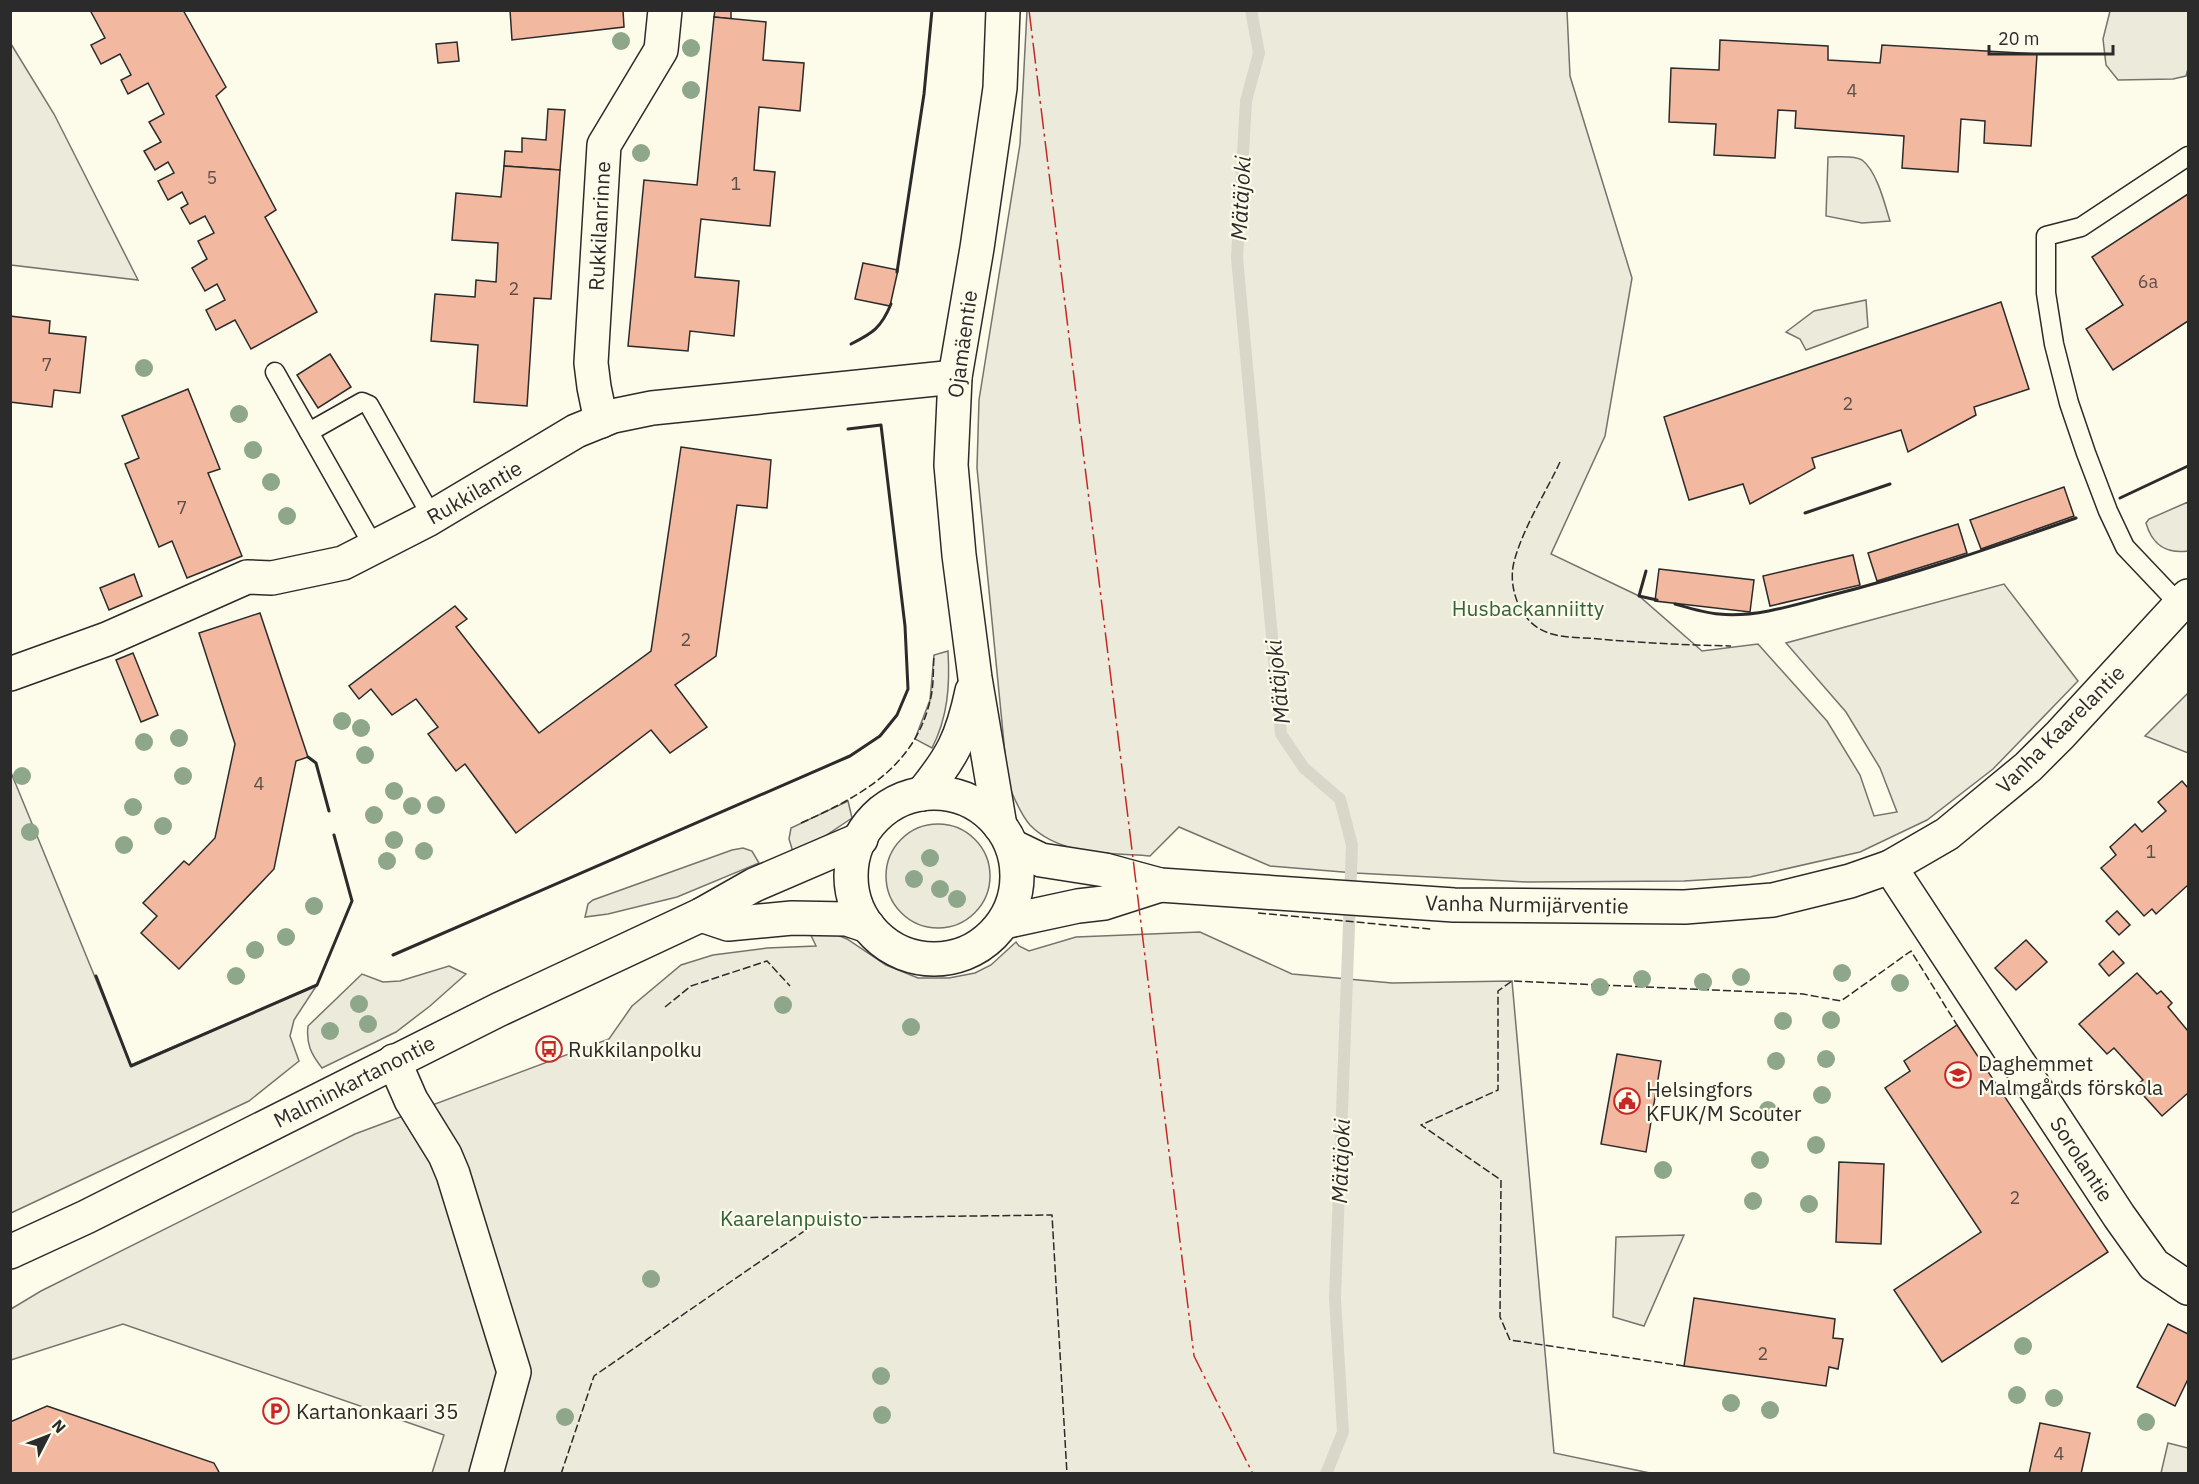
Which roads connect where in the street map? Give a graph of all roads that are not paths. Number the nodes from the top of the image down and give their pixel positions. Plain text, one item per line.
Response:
1 (665, 10) edge
2 (1003, 10) edge
3 (2188, 156) edge
4 (275, 372) dead end
5 (955, 377) junction
6 (601, 421) junction
7 (309, 432) junction
8 (432, 517) junction
9 (374, 547) junction
10 (2184, 601) edge
11 (10, 674) edge
12 (975, 678) junction
13 (922, 794) junction
14 (1006, 836) junction
15 (861, 839) junction
16 (1890, 867) junction
17 (1160, 885) junction
18 (701, 915) junction
19 (1004, 922) junction
20 (868, 926) junction
21 (394, 1061) junction
22 (10, 1252) edge
23 (2188, 1288) edge
24 (486, 1473) edge

1 - 6 street, Rukkilanrinne
2 - 5 street, Ojamäentie
3 - 10 lane
4 - 7 lane
5 - 6 street, Rukkilantie
5 - 12 street, Ojamäentie
6 - 8 street, Rukkilantie
7 - 8 lane
7 - 9 lane
8 - 9 street, Rukkilantie
9 - 11 street, Rukkilantie
10 - 16 street, Vanha Kaarelantie
12 - 13 street, Ojamäentie
12 - 14 street, Ojamäentie
13 - 14 street
13 - 15 street
14 - 17 street, Vanha Nurmijärventie
14 - 19 street
15 - 18 street, Malminkartanontie
15 - 20 street
16 - 17 street, Vanha Nurmijärventie
16 - 23 street, Sorolantie
17 - 19 street, Vanha Nurmijärventie
18 - 20 street
18 - 21 street, Malminkartanontie
19 - 20 street
21 - 22 street, Malminkartanontie
21 - 24 street

